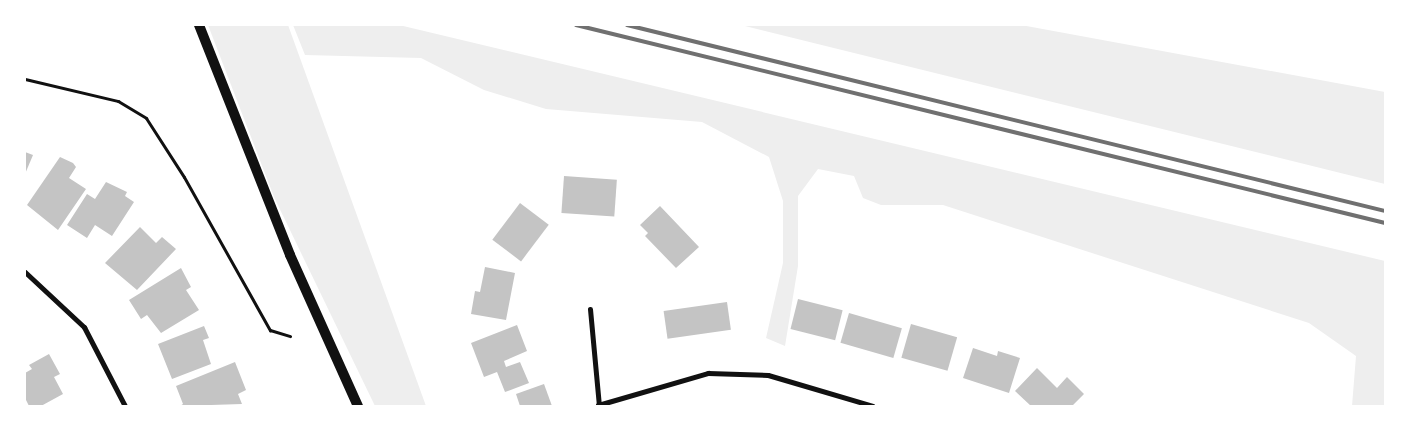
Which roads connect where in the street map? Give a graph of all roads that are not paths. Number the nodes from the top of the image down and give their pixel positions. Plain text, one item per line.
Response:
1 (199, 25) edge
2 (25, 272) edge
3 (590, 309) dead end
4 (124, 406) edge
5 (358, 406) edge
6 (599, 406) edge
7 (873, 406) edge

1 - 5 main road
2 - 4 street
3 - 6 street
6 - 7 street

